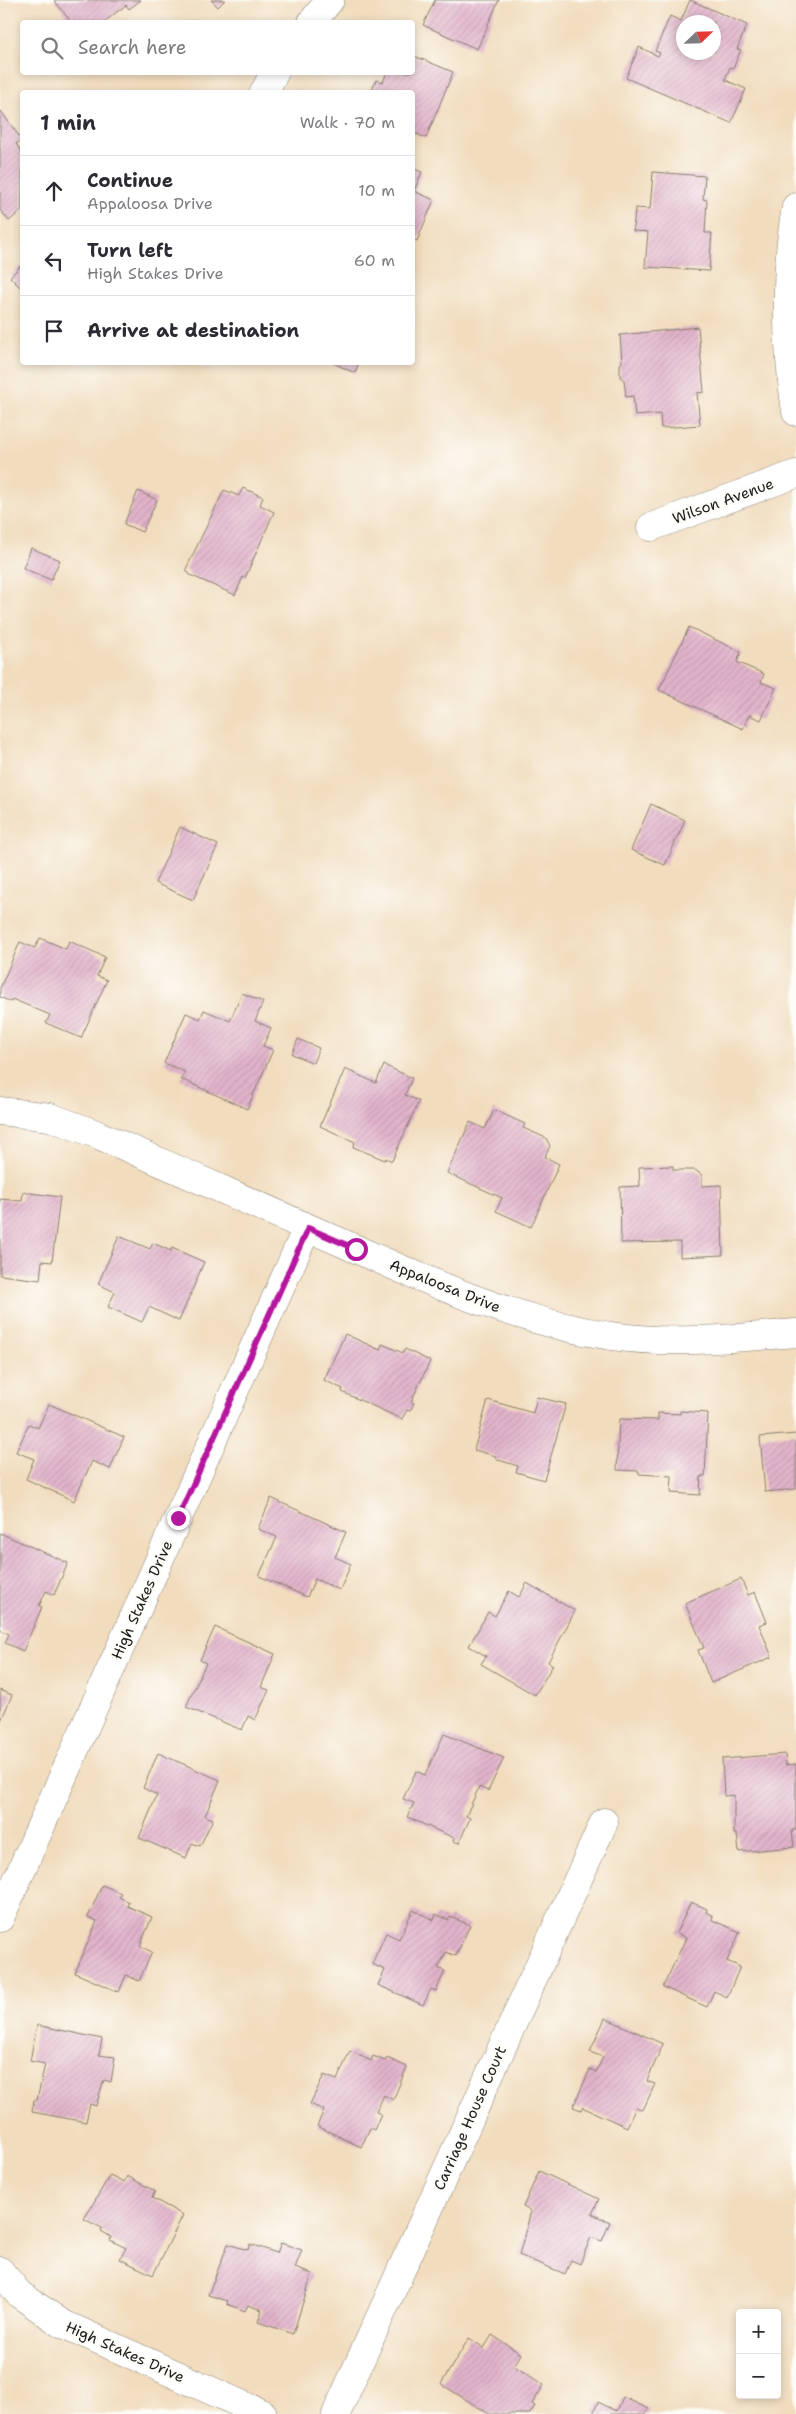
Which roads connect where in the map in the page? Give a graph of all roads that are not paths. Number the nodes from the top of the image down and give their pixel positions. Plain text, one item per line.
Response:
1 (330, 0) edge
2 (314, 20) edge
3 (272, 75) edge
4 (265, 90) edge
5 (796, 207) edge
6 (796, 412) edge
7 (796, 474) edge
8 (651, 528) dead end
9 (0, 1111) edge
10 (308, 1228) junction
11 (796, 1333) edge
12 (604, 1822) dead end
13 (0, 1918) edge
14 (0, 2271) edge
15 (263, 2414) edge
16 (336, 2414) edge

1 - 2 street
3 - 4 street
5 - 6 street
7 - 8 street, Wilson Avenue
9 - 10 street, Appaloosa Drive
10 - 11 street, Appaloosa Drive
10 - 13 street, High Stakes Drive
12 - 16 street, Carriage House Court
14 - 15 street, High Stakes Drive

